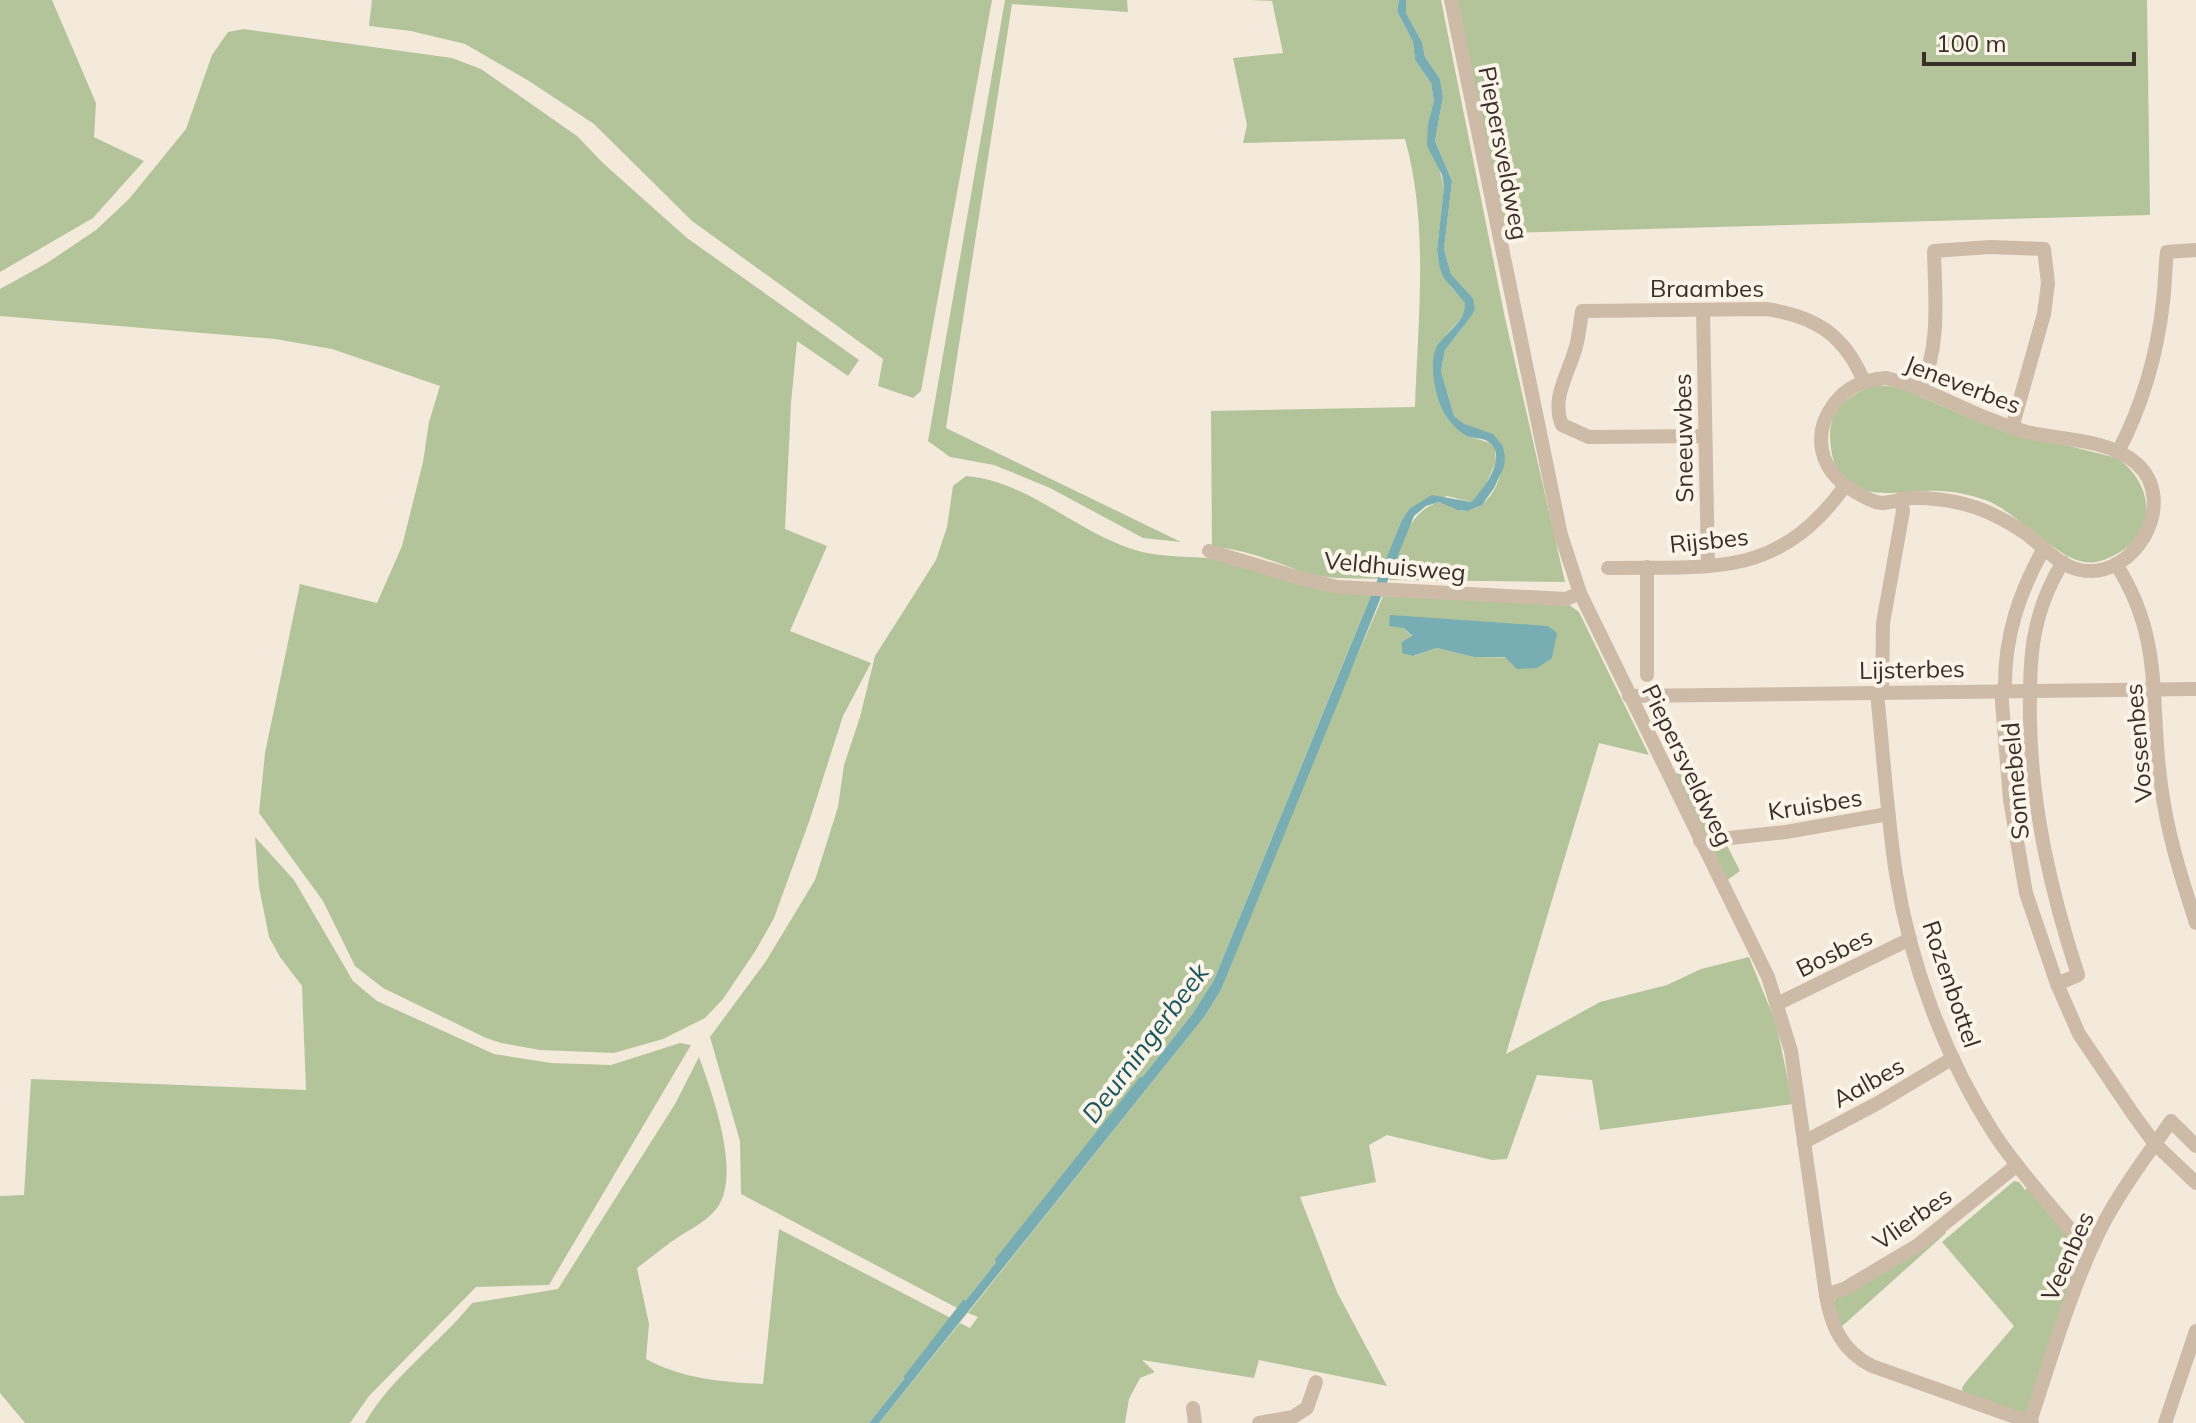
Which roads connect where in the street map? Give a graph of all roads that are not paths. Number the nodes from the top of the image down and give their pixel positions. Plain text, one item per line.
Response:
1 (1451, 0) edge
2 (2196, 250) edge
3 (1703, 310) junction
4 (1864, 382) junction
5 (1920, 389) junction
6 (2012, 428) junction
7 (1705, 436) junction
8 (2118, 452) junction
9 (1845, 486) junction
10 (1901, 499) junction
11 (2044, 548) junction
12 (1209, 551) dead end
13 (2063, 562) junction
14 (2116, 564) junction
15 (1708, 566) junction
16 (1647, 567) junction
17 (1608, 568) dead end
18 (1580, 593) junction
19 (1647, 675) dead end
20 (2156, 689) junction
21 (2196, 689) edge
22 (2003, 690) junction
23 (2030, 690) junction
24 (1879, 692) junction
25 (1629, 696) junction
26 (1888, 814) junction
27 (1700, 841) junction
28 (2196, 923) edge
29 (1910, 939) junction
30 (2057, 984) junction
31 (1777, 1004) junction
32 (1953, 1058) junction
33 (1804, 1142) junction
34 (2155, 1144) junction
35 (2196, 1146) edge
36 (2017, 1165) junction
37 (2196, 1183) edge
38 (2093, 1245) junction
39 (1826, 1295) junction
40 (2196, 1331) edge
41 (1316, 1382) dead end
42 (1259, 1423) edge
43 (2031, 1423) edge
44 (2165, 1423) edge

1 - 18 street, Piepersveldweg
2 - 8 street
3 - 4 street, Braambes
3 - 7 street, Sneeuwbes
3 - 7 street, Braambes
4 - 5 street, Jeneverbes
4 - 9 street
5 - 6 street, Jeneverbes
5 - 6 street
6 - 8 street, Jeneverbes
7 - 15 street, Sneeuwbes
8 - 14 street, Jeneverbes
9 - 10 street
9 - 15 street, Rijsbes
10 - 11 street
10 - 24 street, Rozenbottel
11 - 13 street
11 - 22 street, Sonnebeld
12 - 18 street, Veldhuisweg
13 - 14 street
13 - 23 street, Sonnebeld
14 - 20 street, Vossenbes
15 - 16 street, Rijsbes
16 - 17 street, Rijsbes
16 - 19 street, Rijsbes
18 - 25 street, Piepersveldweg
20 - 21 street, Lijsterbes
20 - 23 street, Lijsterbes
20 - 28 street, Vossenbes
22 - 23 street, Lijsterbes
22 - 24 street, Lijsterbes
22 - 30 street, Sonnebeld
23 - 30 street, Sonnebeld
24 - 25 street, Lijsterbes
24 - 26 street, Rozenbottel
25 - 27 street, Piepersveldweg
26 - 27 street, Kruisbes
26 - 29 street, Rozenbottel
27 - 31 street, Piepersveldweg
29 - 31 street, Bosbes
29 - 32 street, Rozenbottel
30 - 34 street, Sonnebeld
31 - 33 street, Piepersveldweg
32 - 33 street, Aalbes
32 - 36 street, Rozenbottel
33 - 39 street, Piepersveldweg
34 - 35 street, Veenbes
34 - 37 street, Sonnebeld
34 - 38 street, Veenbes
36 - 38 street, Rozenbottel
36 - 39 street, Vlierbes
38 - 43 street, Veenbes
39 - 43 street, Piepersveldweg
40 - 44 street
41 - 42 street

